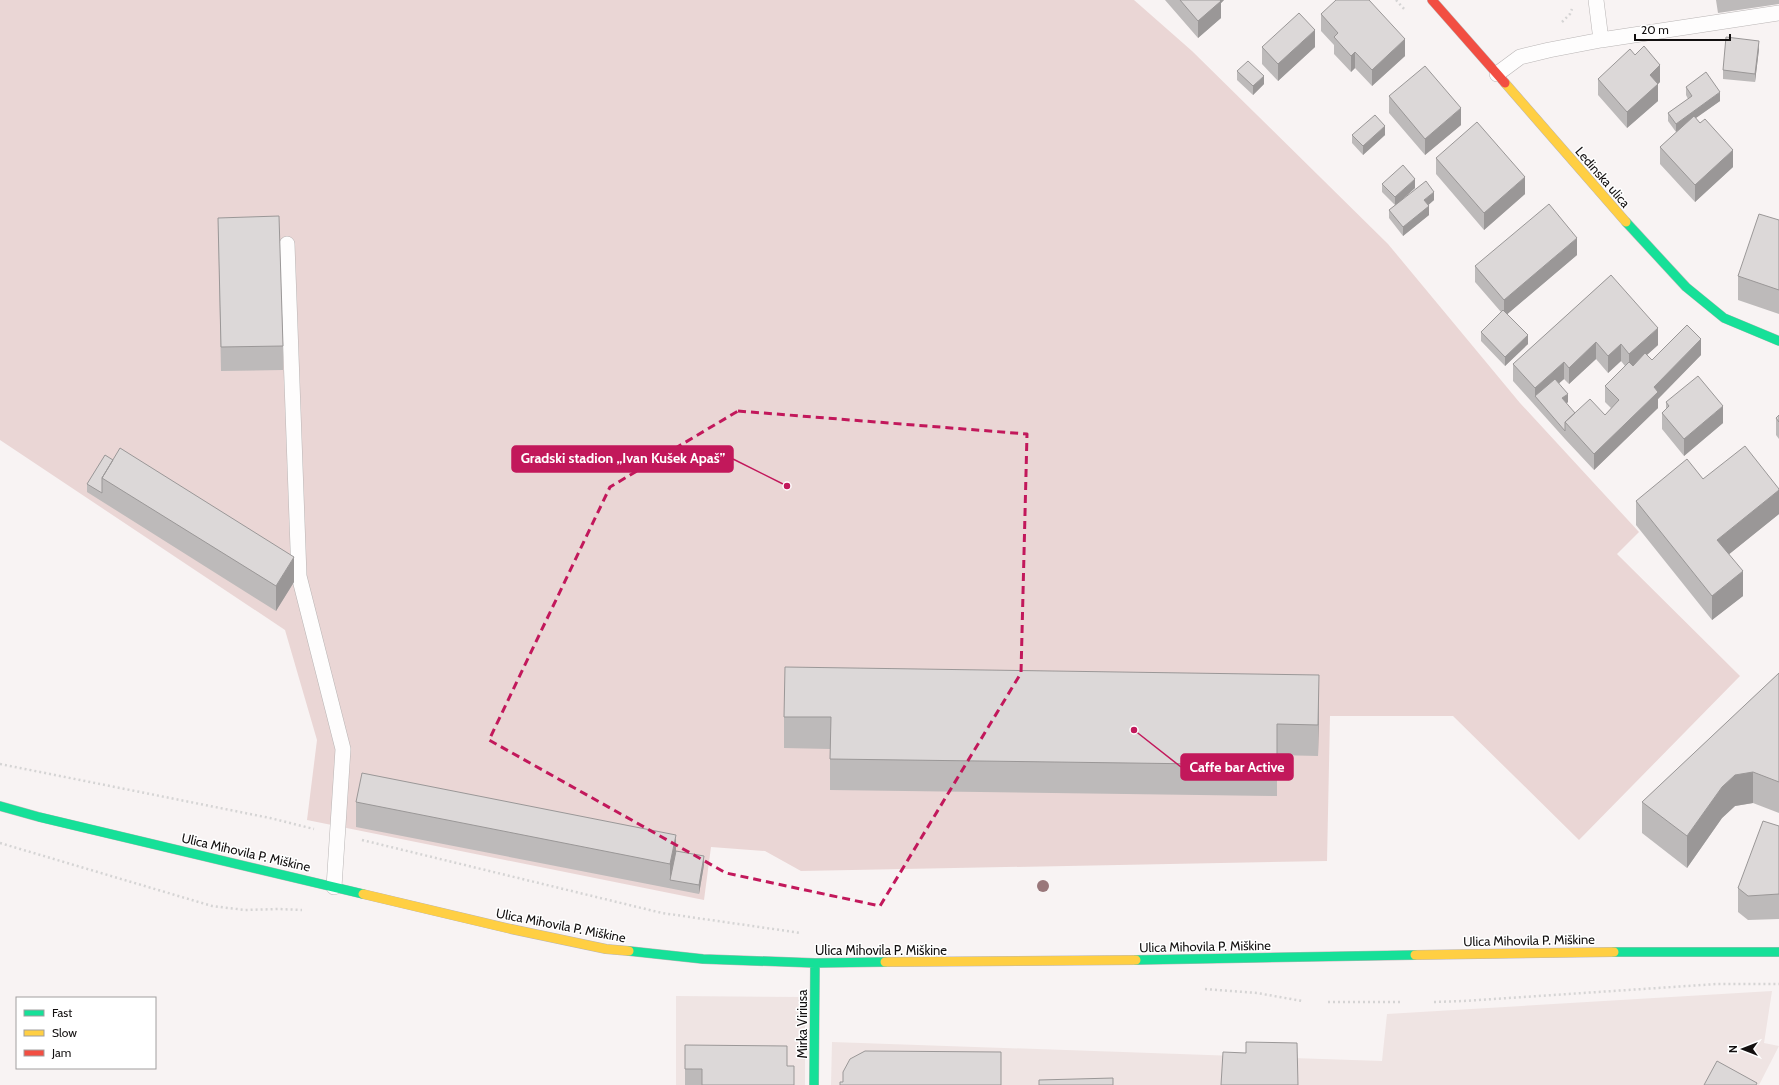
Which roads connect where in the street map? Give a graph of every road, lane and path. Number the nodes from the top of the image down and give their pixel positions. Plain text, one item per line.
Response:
1 (1432, 0) edge
2 (1596, 0) edge
3 (1779, 13) edge
4 (1601, 40) junction
5 (1496, 74) junction
6 (287, 244) dead end
7 (1779, 341) edge
8 (0, 764) edge
9 (0, 806) edge
10 (337, 834) junction
11 (334, 886) junction
12 (808, 934) dead end
13 (1779, 952) edge
14 (815, 963) junction
15 (1779, 984) edge
16 (1328, 1002) dead end
17 (1401, 1002) dead end
18 (1434, 1002) dead end
19 (814, 1085) edge

1 - 5 main road, Ledinska ulica
2 - 4 lane
3 - 4 lane
4 - 5 lane
5 - 7 main road, Ledinska ulica
6 - 10 lane
8 - 10 path
9 - 11 main road, Ulica Mihovila P. Miškine
10 - 11 lane
10 - 12 path
11 - 14 main road, Ulica Mihovila P. Miškine
13 - 14 main road, Ulica Mihovila P. Miškine
14 - 19 main road, Mirka Viriusa
15 - 18 path
16 - 17 path

